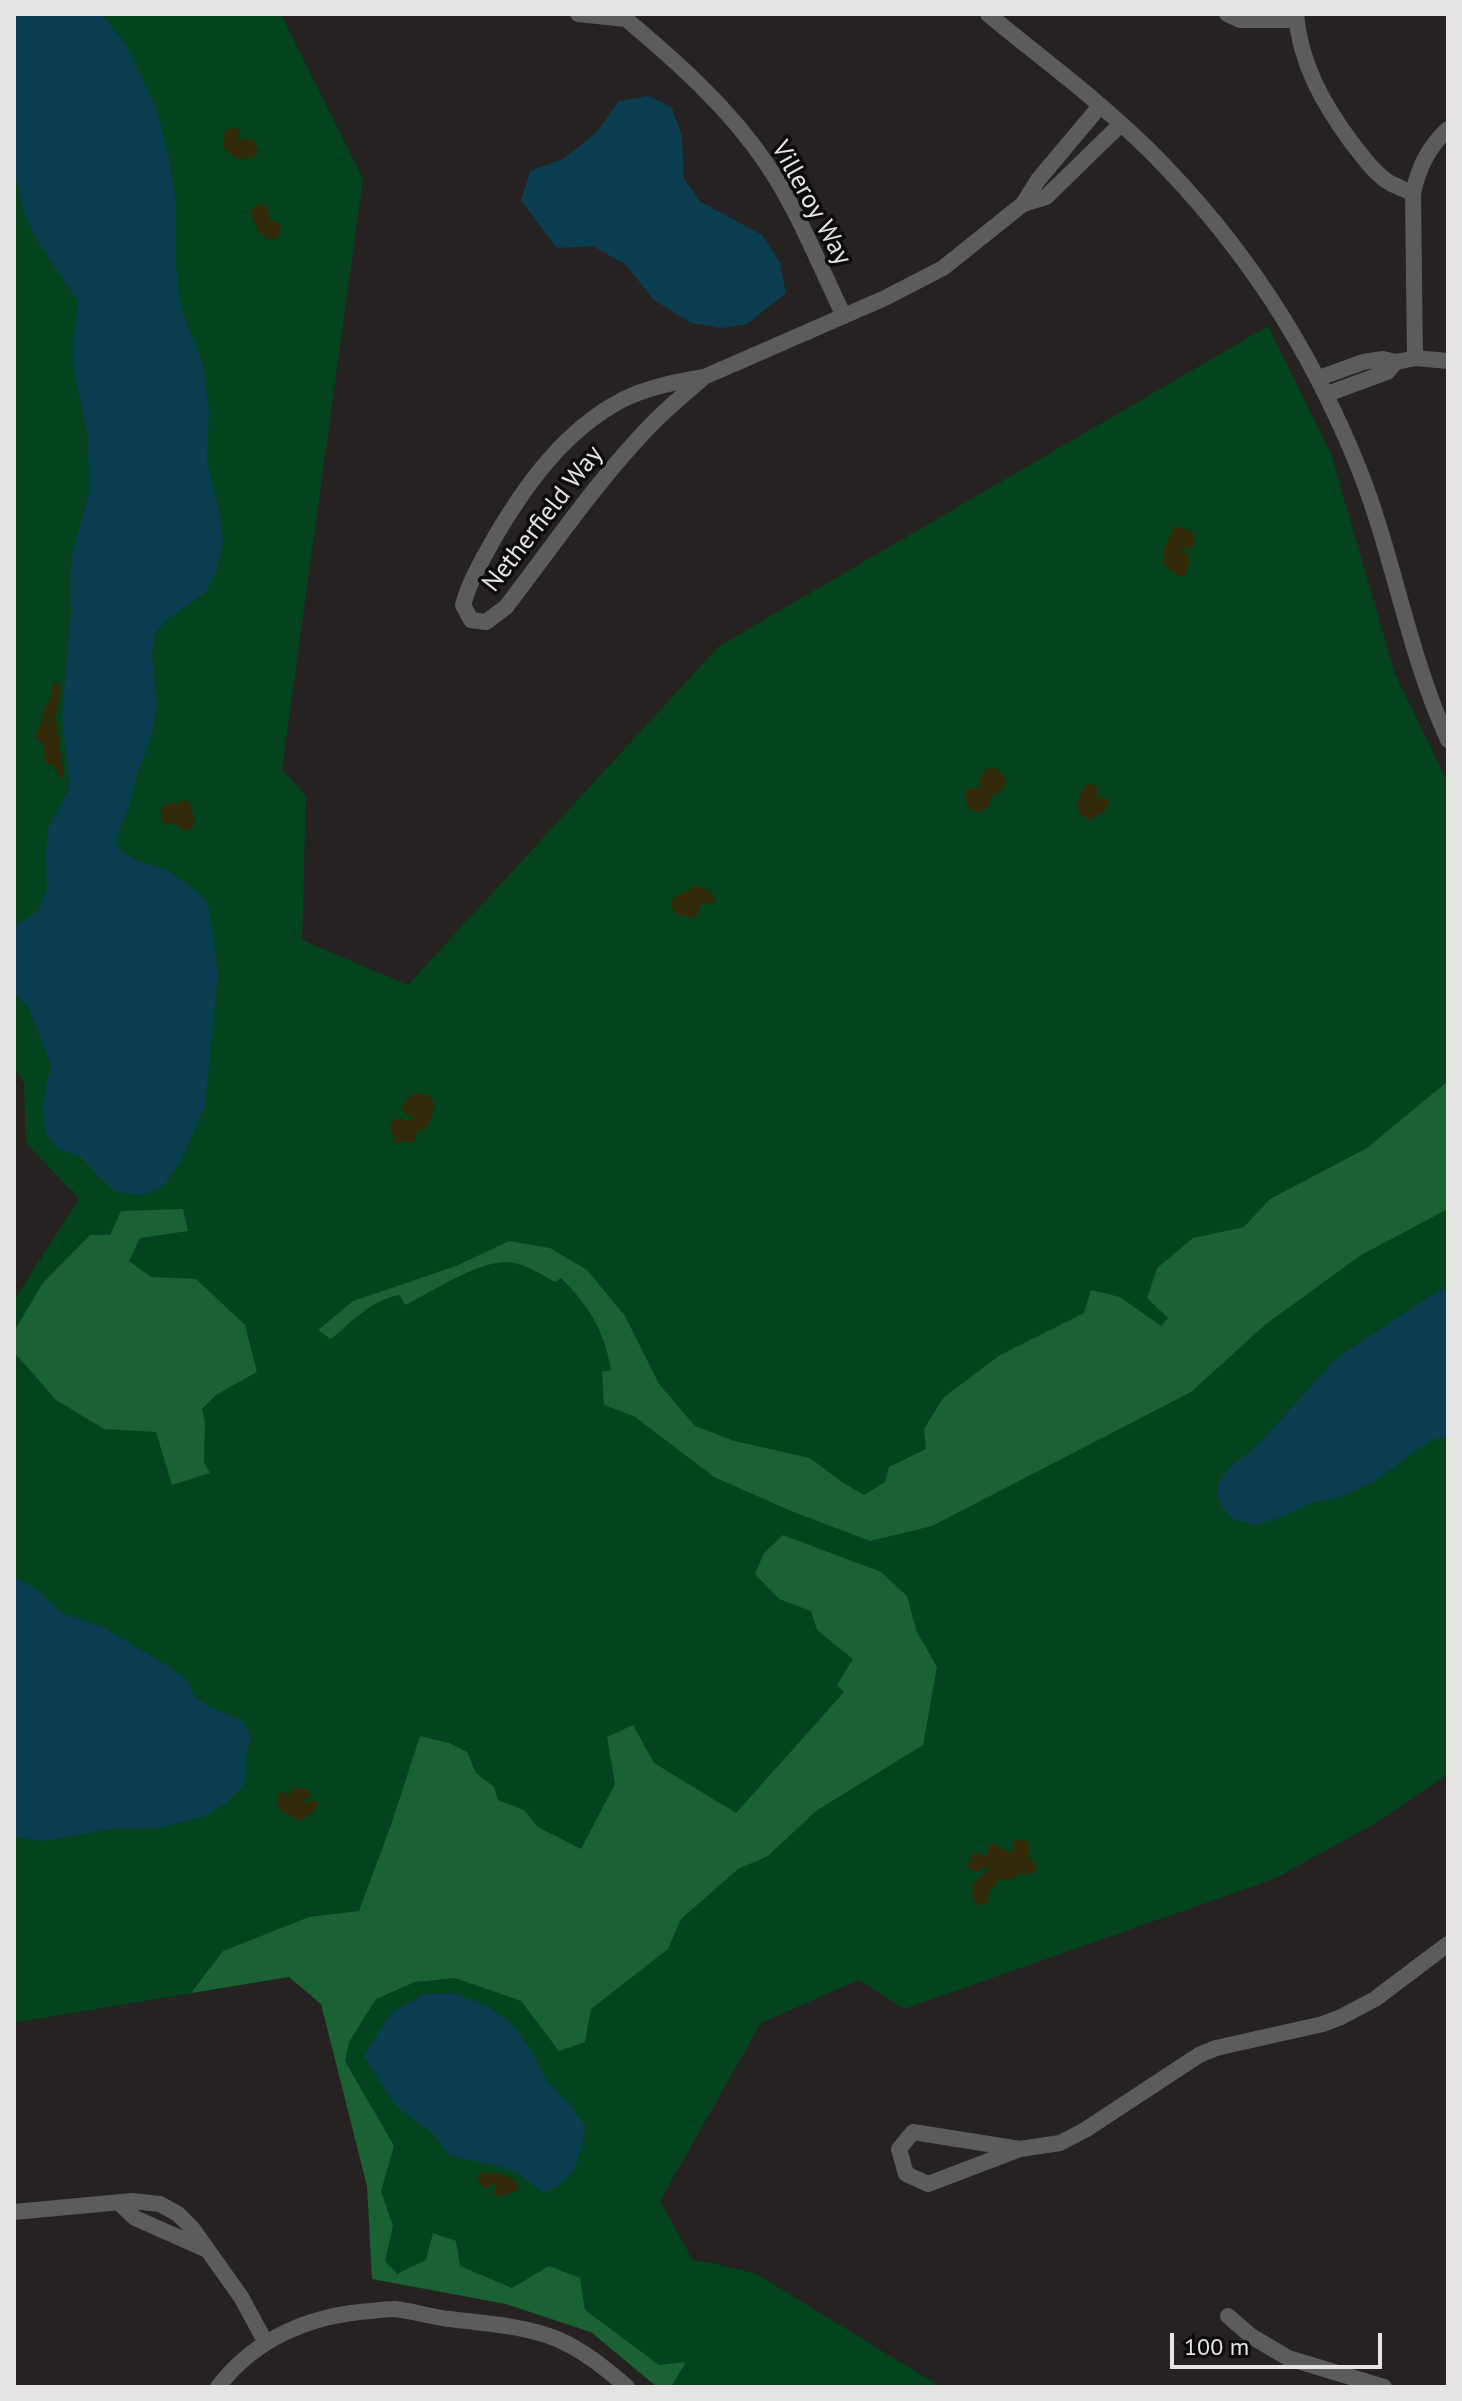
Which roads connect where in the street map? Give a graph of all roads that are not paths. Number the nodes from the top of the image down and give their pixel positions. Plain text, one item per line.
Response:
1 (578, 14) edge
2 (988, 14) edge
3 (1227, 14) edge
4 (623, 17) edge
5 (1296, 17) edge
6 (1100, 106) junction
7 (1121, 124) junction
8 (1448, 129) edge
9 (1413, 194) junction
10 (1023, 204) junction
11 (844, 316) junction
12 (1415, 358) junction
13 (1448, 361) edge
14 (1396, 362) junction
15 (704, 377) junction
16 (1319, 378) junction
17 (1327, 394) junction
18 (1444, 717) edge
19 (1448, 740) edge
20 (1448, 1944) edge
21 (1020, 2149) junction
22 (14, 2212) edge
23 (1228, 2316) dead end
24 (266, 2343) junction
25 (218, 2387) edge
26 (627, 2387) edge
27 (1384, 2387) edge

1 - 4 street, Villeroy Way
2 - 6 street
3 - 5 street
4 - 11 street, Villeroy Way
5 - 9 street
6 - 7 street
6 - 10 street, Netherfield Way
7 - 10 street, Netherfield Way
7 - 16 street
8 - 9 street
9 - 12 street
10 - 11 street, Netherfield Way
11 - 15 street, Netherfield Way
12 - 13 street
12 - 14 street
14 - 16 street
14 - 17 street
15 - 15 street, Netherfield Way
16 - 17 street
17 - 18 street
18 - 19 street
20 - 21 street
21 - 21 street
22 - 24 street
23 - 27 street
24 - 25 street
24 - 26 street

